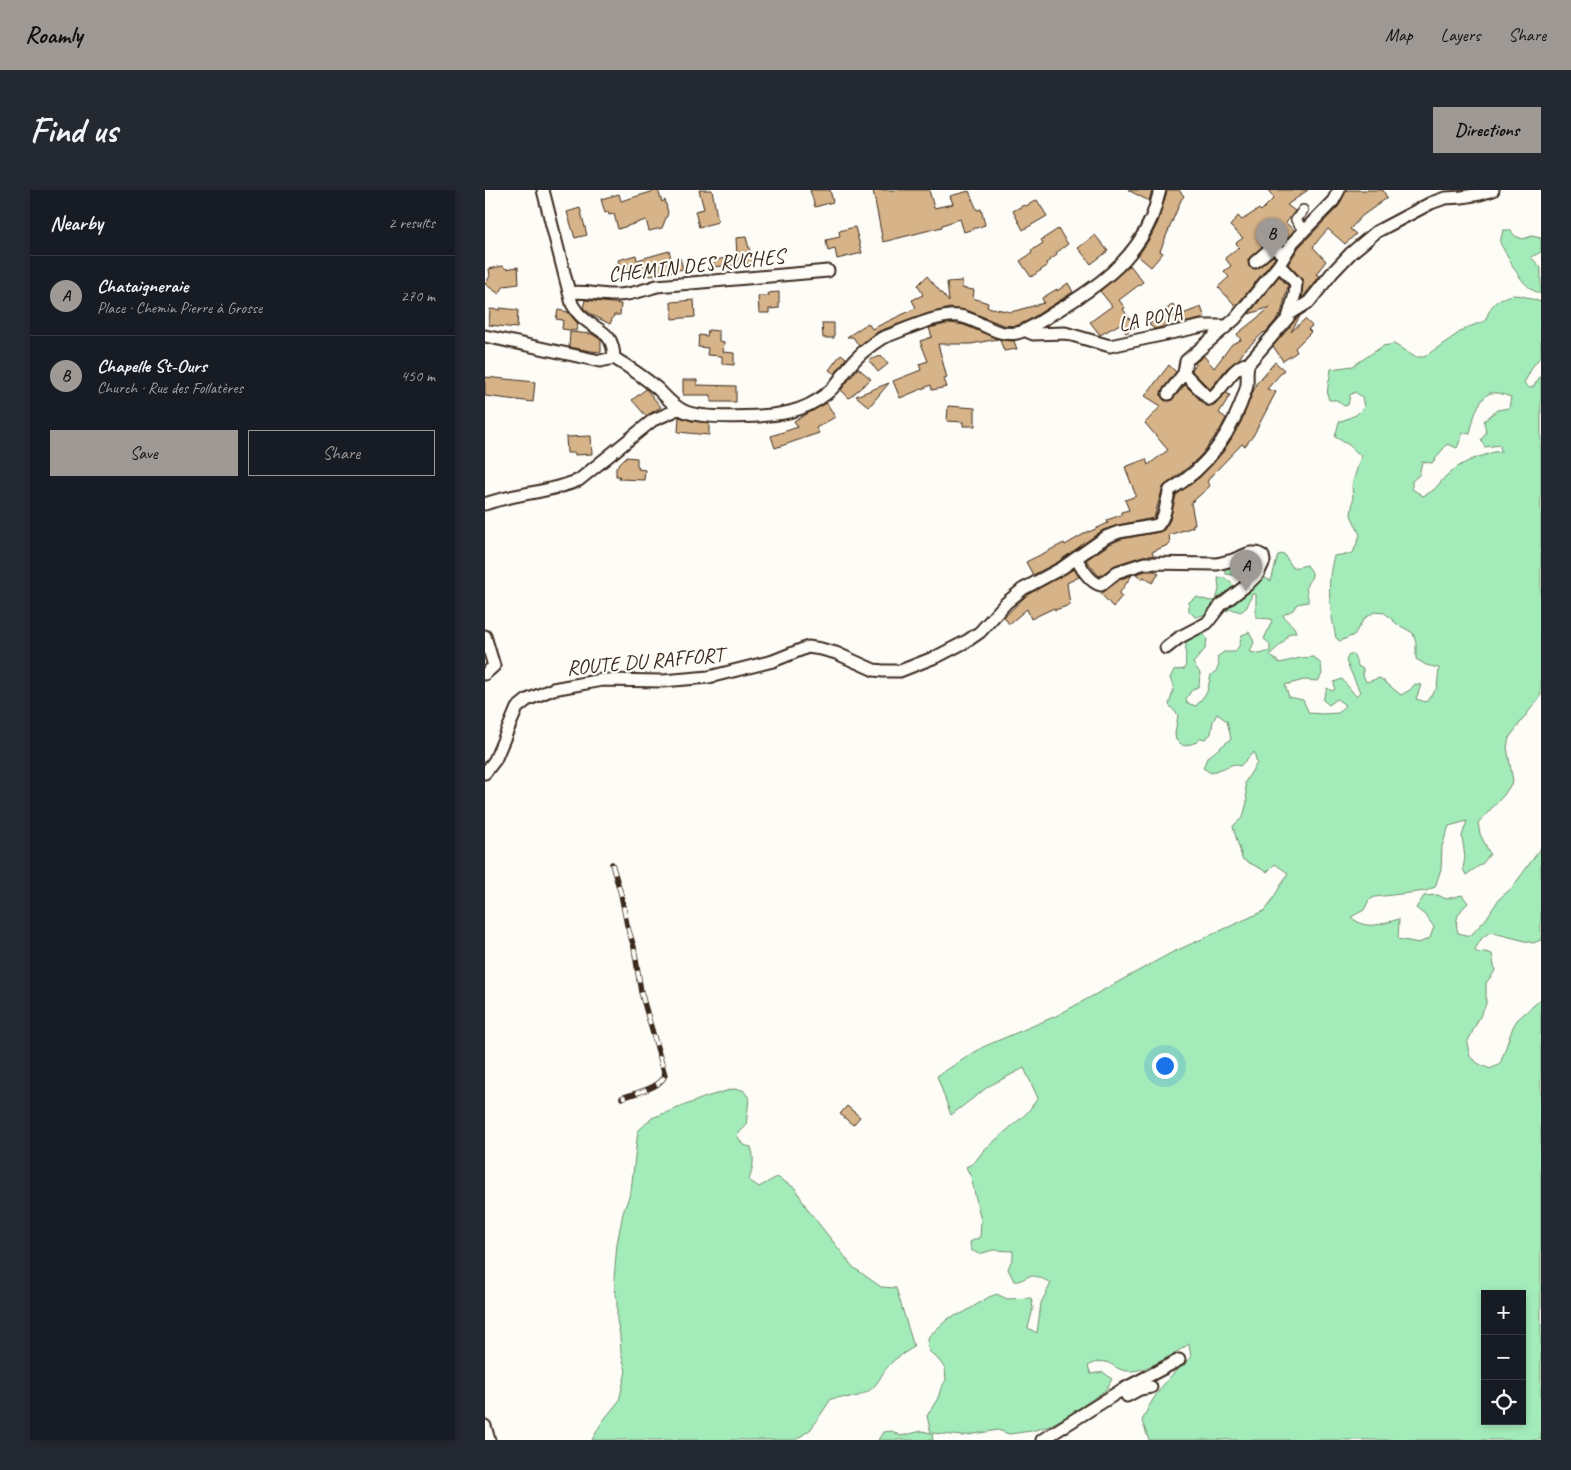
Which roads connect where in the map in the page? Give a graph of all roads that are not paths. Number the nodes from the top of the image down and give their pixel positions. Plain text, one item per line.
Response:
1 (543, 190) edge
2 (1160, 190) edge
3 (1339, 190) edge
4 (1493, 190) edge
5 (1303, 210) dead end
6 (1304, 231) junction
7 (1285, 254) junction
8 (1255, 262) dead end
9 (1279, 265) junction
10 (828, 271) dead end
11 (569, 293) junction
12 (1291, 313) junction
13 (1227, 326) junction
14 (1024, 330) junction
15 (485, 336) edge
16 (614, 358) junction
17 (1249, 363) junction
18 (1184, 373) junction
19 (1168, 394) dead end
20 (677, 408) junction
21 (485, 504) edge
22 (1075, 558) junction
23 (485, 636) edge
24 (1166, 648) dead end
25 (485, 674) edge
26 (485, 773) edge
27 (1179, 1360) dead end
28 (1151, 1387) dead end
29 (1094, 1408) junction
30 (485, 1426) edge
31 (489, 1440) edge
32 (1043, 1440) edge

1 - 11 street
2 - 14 street
3 - 6 street
4 - 12 street
5 - 6 street
6 - 7 street
7 - 8 street
7 - 9 street
9 - 12 street
9 - 13 street
10 - 11 street, CHEMIN DES RUCHES
11 - 16 street
12 - 17 street
13 - 14 street, LA POYA
13 - 18 street
14 - 20 street
15 - 16 street
16 - 20 street
17 - 18 street
17 - 22 street
18 - 19 street
20 - 21 street
22 - 24 street
22 - 26 street, ROUTE DU RAFFORT
23 - 25 street
27 - 29 street
28 - 29 street
29 - 32 street
30 - 31 street

